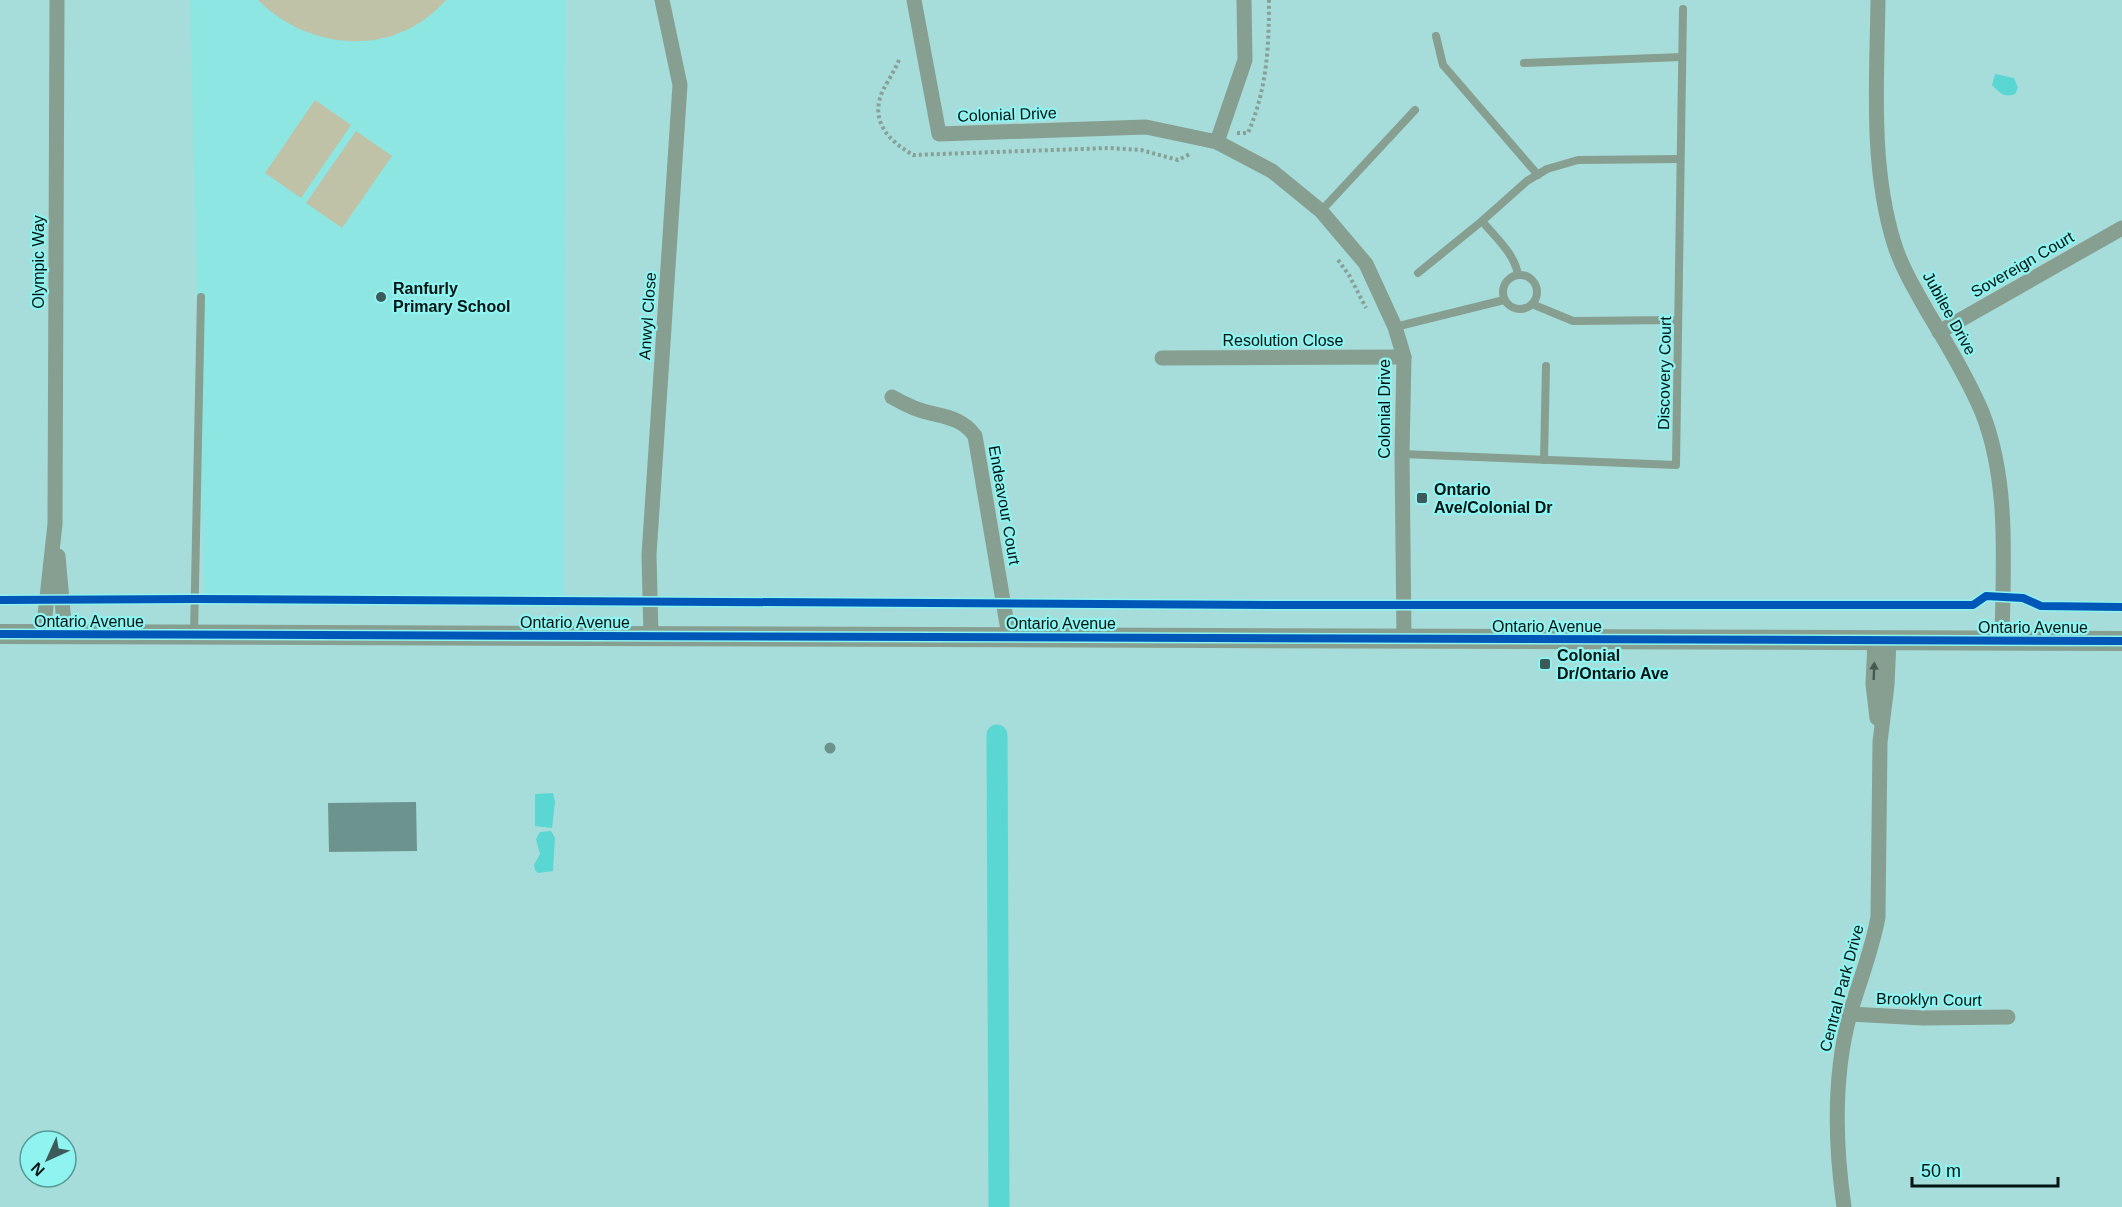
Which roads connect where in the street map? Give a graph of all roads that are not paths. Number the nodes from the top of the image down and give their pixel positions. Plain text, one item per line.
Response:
1 (57, 0) edge
2 (662, 0) edge
3 (914, 0) edge
4 (1244, 0) edge
5 (1878, 0) edge
6 (1683, 9) dead end
7 (1436, 36) dead end
8 (1682, 57) junction
9 (1524, 63) dead end
10 (1415, 110) dead end
11 (1217, 142) junction
12 (1680, 159) junction
13 (1538, 175) junction
14 (1321, 211) junction
15 (1482, 221) junction
16 (2122, 228) edge
17 (1418, 273) dead end
18 (1518, 275) junction
19 (201, 297) dead end
20 (1504, 300) junction
21 (1532, 304) junction
22 (1678, 320) junction
23 (1395, 327) junction
24 (1939, 332) junction
25 (1404, 357) junction
26 (1162, 358) dead end
27 (1546, 366) dead end
28 (892, 397) dead end
29 (1402, 454) junction
30 (1544, 460) junction
31 (55, 524) junction
32 (0, 634) edge
33 (43, 634) junction
34 (65, 634) junction
35 (194, 634) junction
36 (651, 636) junction
37 (1009, 636) junction
38 (1404, 638) junction
39 (1882, 640) junction
40 (2002, 641) junction
41 (2122, 641) edge
42 (1850, 1014) junction
43 (2008, 1017) dead end
44 (1844, 1207) edge

1 - 31 street, Olympic Way
2 - 36 street, Anwyl Close
3 - 11 street, Colonial Drive
4 - 11 street
5 - 24 street, Jubilee Drive
6 - 8 lane, Discovery Court
7 - 13 lane
8 - 9 lane
8 - 12 lane, Discovery Court
10 - 14 lane
11 - 14 street, Colonial Drive
12 - 13 lane
12 - 22 lane, Discovery Court
13 - 15 lane
14 - 23 street, Colonial Drive
15 - 17 lane
15 - 18 lane
16 - 24 street, Sovereign Court
18 - 20 lane
18 - 21 lane
19 - 35 lane
20 - 21 lane
20 - 23 lane
21 - 22 lane
22 - 30 lane, Discovery Court
23 - 25 street, Colonial Drive
24 - 40 street, Jubilee Drive
25 - 26 street, Resolution Close
25 - 29 street, Colonial Drive
27 - 30 lane
28 - 37 street, Endeavour Court
29 - 30 lane, Discovery Court
29 - 38 street, Colonial Drive
31 - 33 street, Olympic Way
31 - 34 street, Olympic Way
32 - 33 street, Ontario Avenue
33 - 34 street, Ontario Avenue
34 - 35 street, Ontario Avenue
35 - 36 street, Ontario Avenue
36 - 37 street, Ontario Avenue
37 - 38 street, Ontario Avenue
38 - 39 street, Ontario Avenue
39 - 40 street, Ontario Avenue
39 - 42 street, Central Park Drive
40 - 41 street, Ontario Avenue
42 - 43 street, Brooklyn Court
42 - 44 street, Central Park Drive

